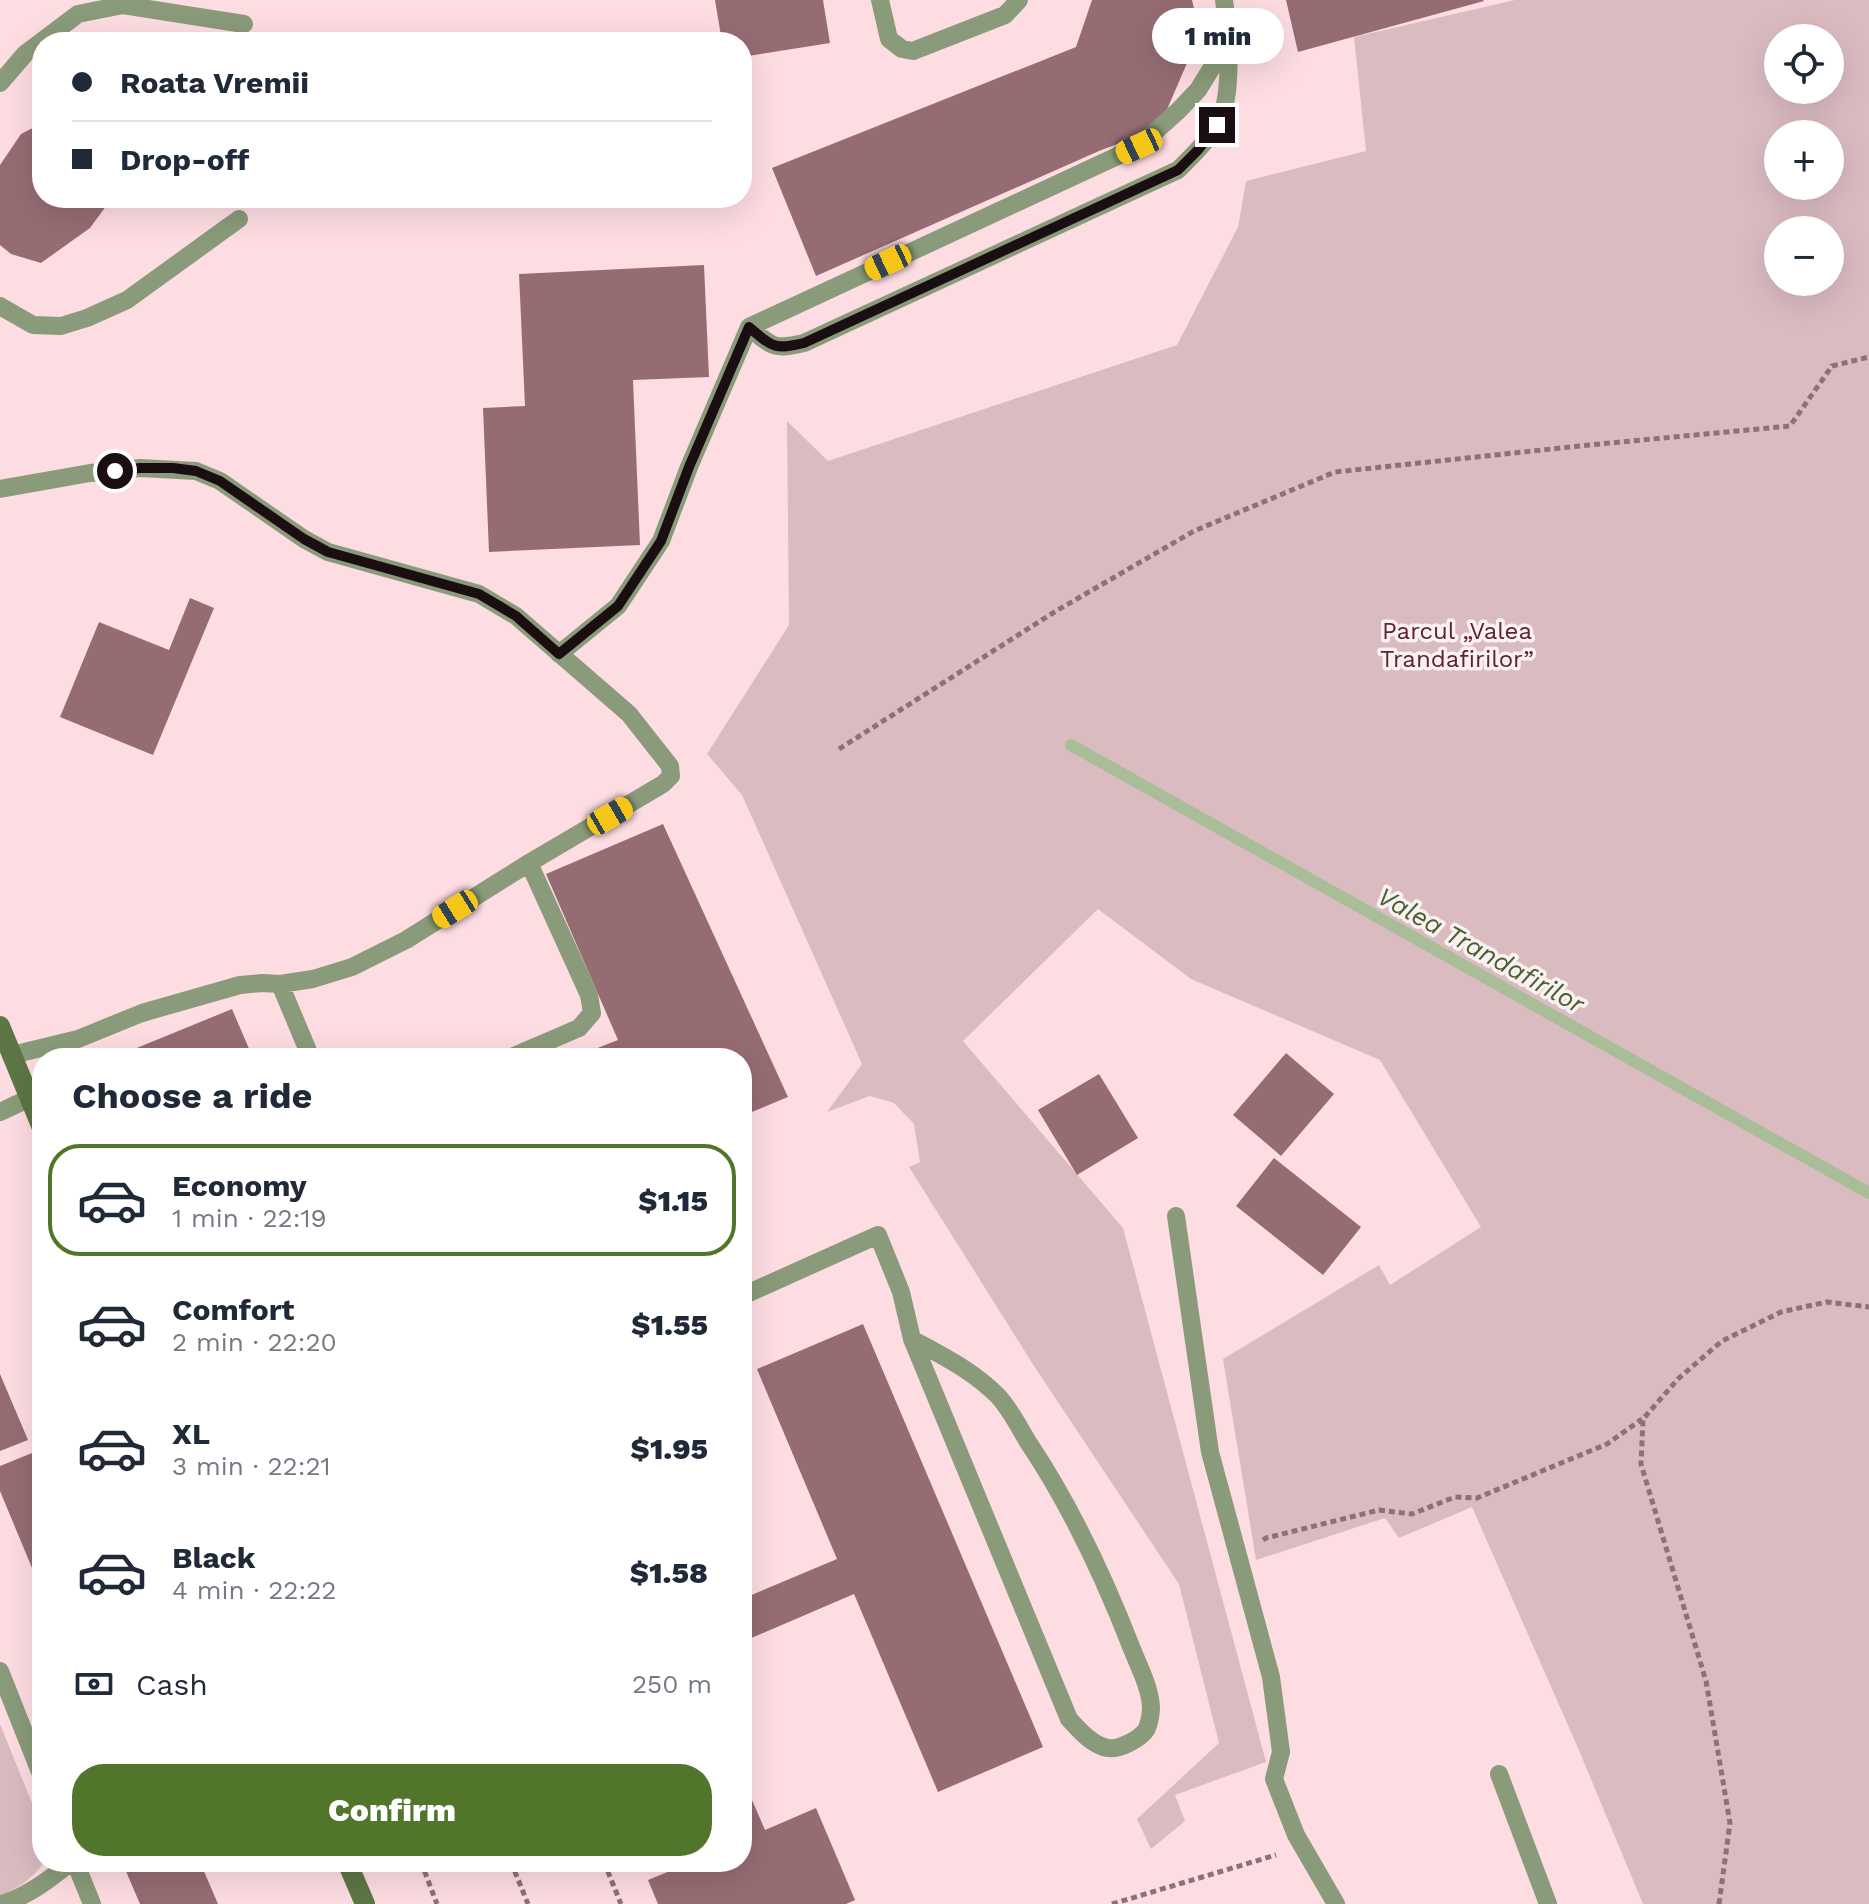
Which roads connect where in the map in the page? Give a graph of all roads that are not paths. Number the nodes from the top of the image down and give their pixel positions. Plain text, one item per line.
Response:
1 (880, 0) edge
2 (1019, 0) edge
3 (1224, 0) edge
4 (244, 24) dead end
5 (54, 32) edge
6 (1229, 40) junction
7 (32, 49) edge
8 (0, 83) edge
9 (239, 219) dead end
10 (0, 306) edge
11 (749, 327) junction
12 (0, 489) edge
13 (559, 654) junction
14 (529, 863) junction
15 (280, 984) junction
16 (0, 1026) edge
17 (41, 1048) edge
18 (307, 1048) edge
19 (532, 1048) edge
20 (32, 1050) edge
21 (12, 1055) junction
22 (30, 1098) junction
23 (32, 1103) edge
24 (0, 1112) edge
25 (1176, 1216) dead end
26 (752, 1292) edge
27 (912, 1339) junction
28 (0, 1671) edge
29 (32, 1752) edge
30 (1499, 1774) dead end
31 (60, 1872) edge
32 (78, 1872) edge
33 (351, 1872) edge
34 (2, 1904) edge
35 (92, 1904) edge
36 (365, 1904) edge
37 (1336, 1904) edge
38 (1548, 1904) edge

1 - 2 lane
3 - 6 lane
4 - 5 lane
6 - 11 lane
6 - 11 lane
7 - 8 lane
9 - 10 lane
11 - 13 lane
12 - 13 lane
13 - 14 lane
14 - 15 lane
14 - 19 lane
15 - 17 lane
15 - 18 lane
16 - 21 main road
20 - 21 lane
21 - 22 main road
22 - 23 main road
22 - 24 lane
25 - 37 lane
26 - 27 lane
27 - 27 lane
28 - 29 lane
30 - 38 lane
31 - 34 lane
32 - 35 lane
33 - 36 main road

